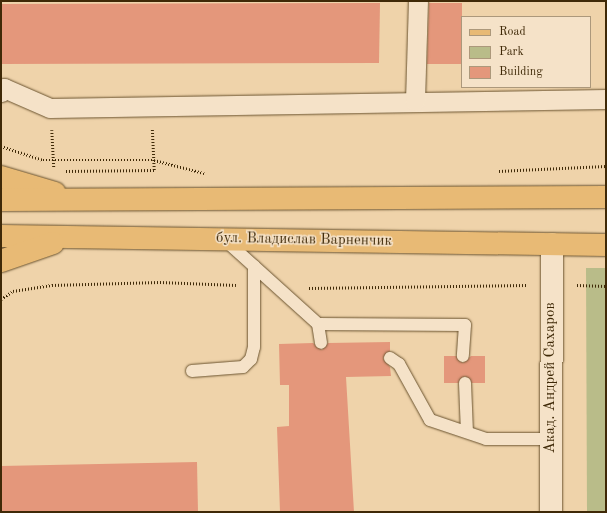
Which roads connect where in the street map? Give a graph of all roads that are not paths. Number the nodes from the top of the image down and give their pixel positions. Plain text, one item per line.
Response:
1 (418, 1) edge
2 (1, 92) edge
3 (606, 99) edge
4 (414, 101) junction
5 (1, 177) edge
6 (606, 197) edge
7 (77, 199) junction
8 (1, 200) edge
9 (1, 236) edge
10 (80, 236) junction
11 (222, 238) junction
12 (552, 244) junction
13 (606, 245) edge
14 (1, 261) edge
15 (254, 266) junction
16 (318, 324) junction
17 (322, 343) dead end
18 (464, 356) dead end
19 (390, 358) dead end
20 (192, 371) dead end
21 (465, 383) dead end
22 (467, 432) junction
23 (551, 439) junction
24 (551, 512) edge

1 - 4 street
2 - 4 street
3 - 4 street
5 - 7 main road
6 - 7 main road
7 - 8 main road
9 - 10 main road, бул. Владислав Варненчик
10 - 11 main road, бул. Владислав Варненчик
10 - 14 main road
11 - 12 main road, бул. Владислав Варненчик
11 - 15 lane
12 - 13 main road, бул. Владислав Варненчик
12 - 23 street, Акад. Андрей Сахаров
15 - 16 lane
15 - 20 lane
16 - 17 lane
16 - 18 lane
19 - 22 lane
21 - 22 lane
22 - 23 lane
23 - 24 street, Акад. Андрей Сахаров

